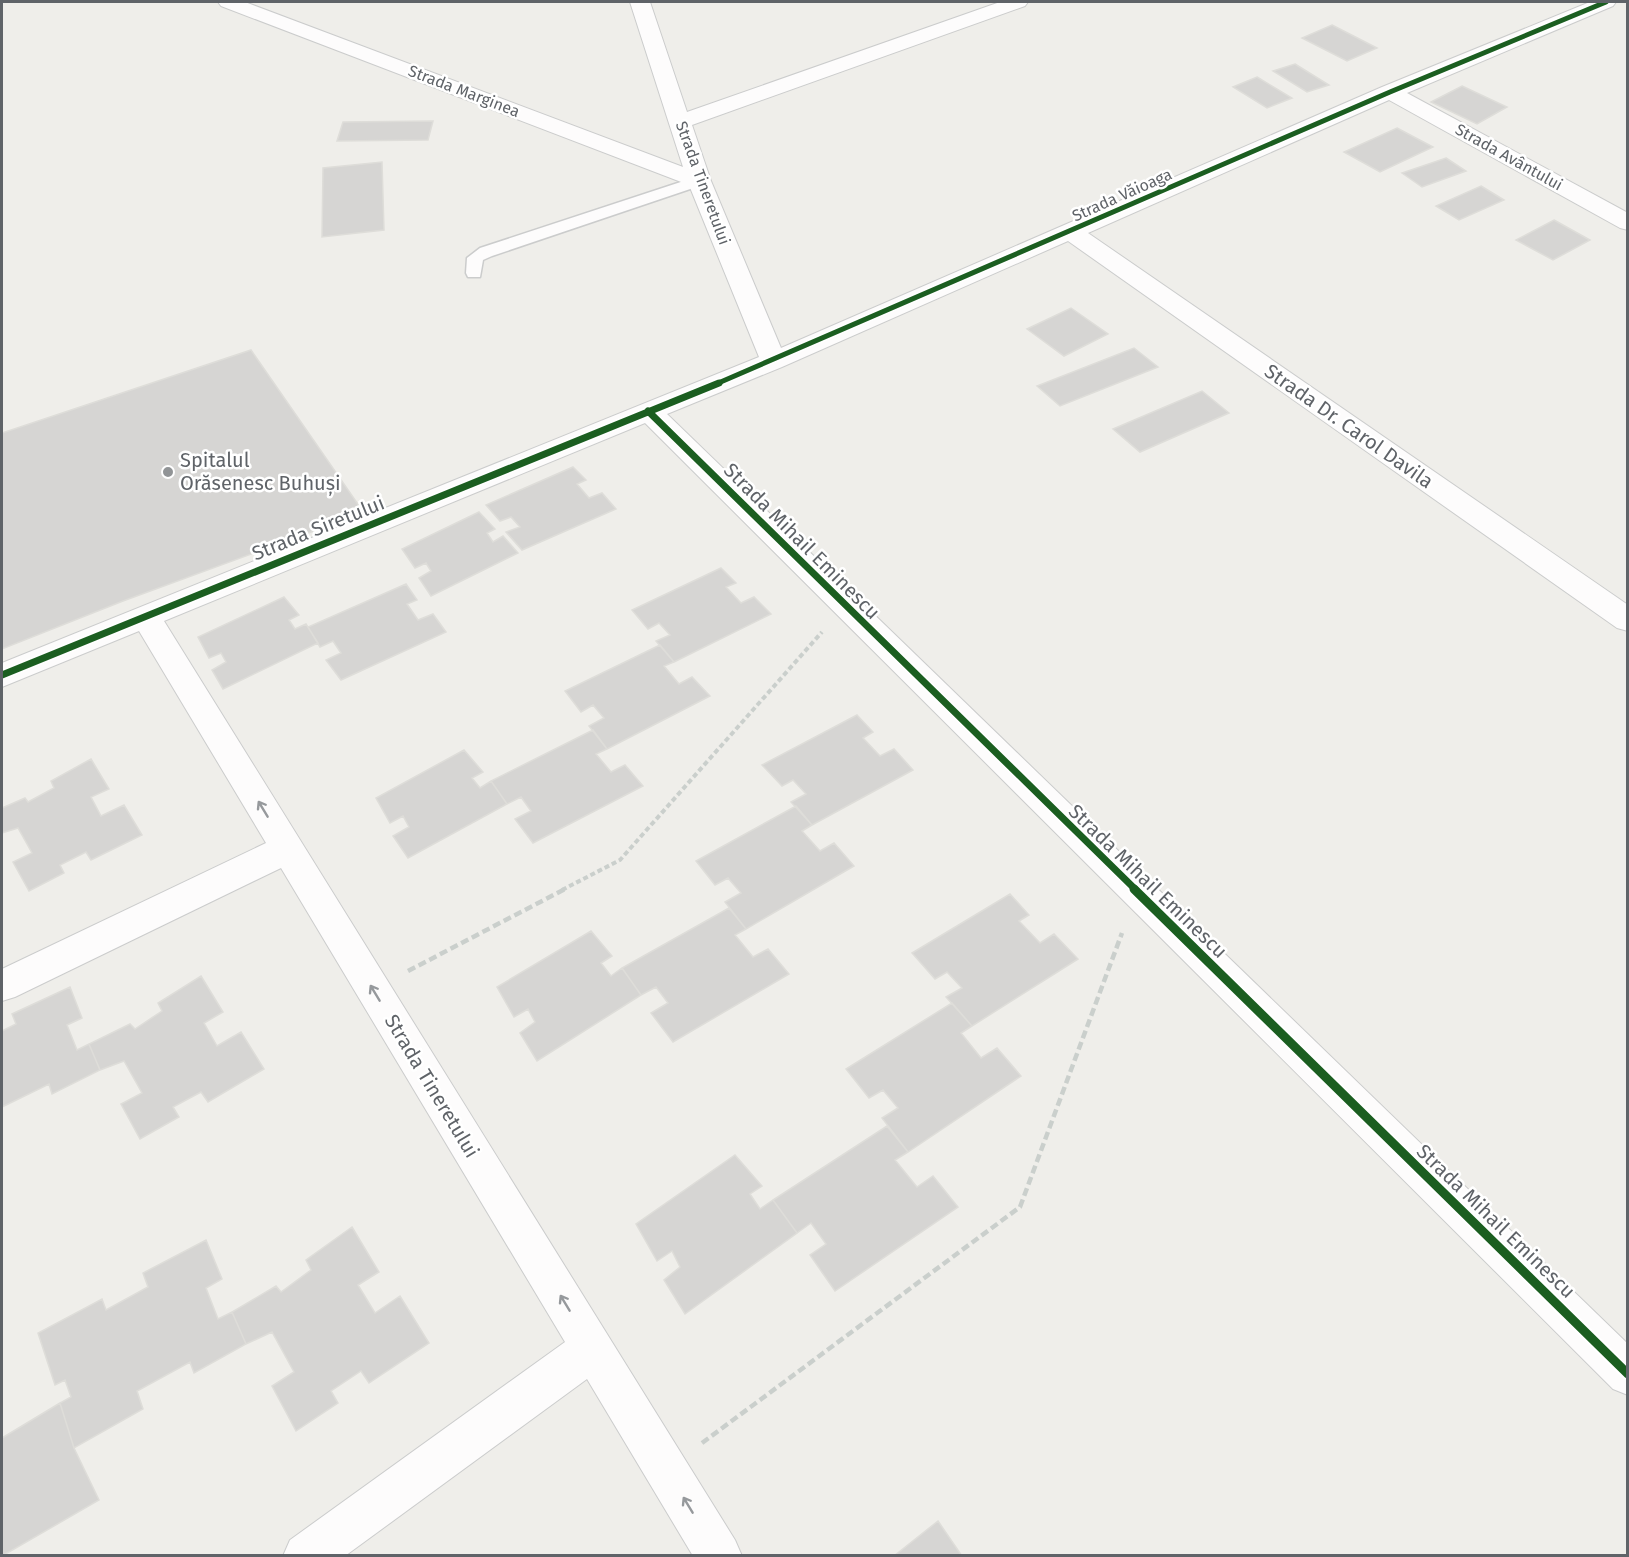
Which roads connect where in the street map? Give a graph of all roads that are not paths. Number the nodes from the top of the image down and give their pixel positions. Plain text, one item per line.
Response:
1 (228, 2) edge
2 (640, 2) edge
3 (1018, 2) edge
4 (1606, 2) edge
5 (1390, 92) junction
6 (680, 122) junction
7 (699, 181) junction
8 (1628, 222) edge
9 (1071, 231) junction
10 (474, 273) dead end
11 (773, 361) junction
12 (648, 411) junction
13 (146, 617) junction
14 (1628, 620) edge
15 (2, 675) edge
16 (287, 849) junction
17 (2, 986) edge
18 (592, 1349) junction
19 (1628, 1374) edge
20 (306, 1556) edge
21 (718, 1556) edge

1 - 7 street, Strada Marginea
2 - 6 street, Strada Tineretului
3 - 6 street
4 - 5 street, Strada Văioaga
5 - 8 street, Strada Avântului
5 - 9 street, Strada Văioaga
6 - 7 street, Strada Tineretului
7 - 10 lane
7 - 11 street, Strada Tineretului
9 - 11 street, Strada Văioaga
9 - 14 street, Strada Dr. Carol Davila
11 - 12 street, Strada Văioaga
12 - 13 street, Strada Siretului
12 - 19 street, Strada Mihail Eminescu
13 - 15 street, Strada Siretului
16 -> 13 street, Strada Tineretului
16 - 17 street
18 -> 16 street, Strada Tineretului
18 - 20 street
21 -> 18 street, Strada Tineretului

